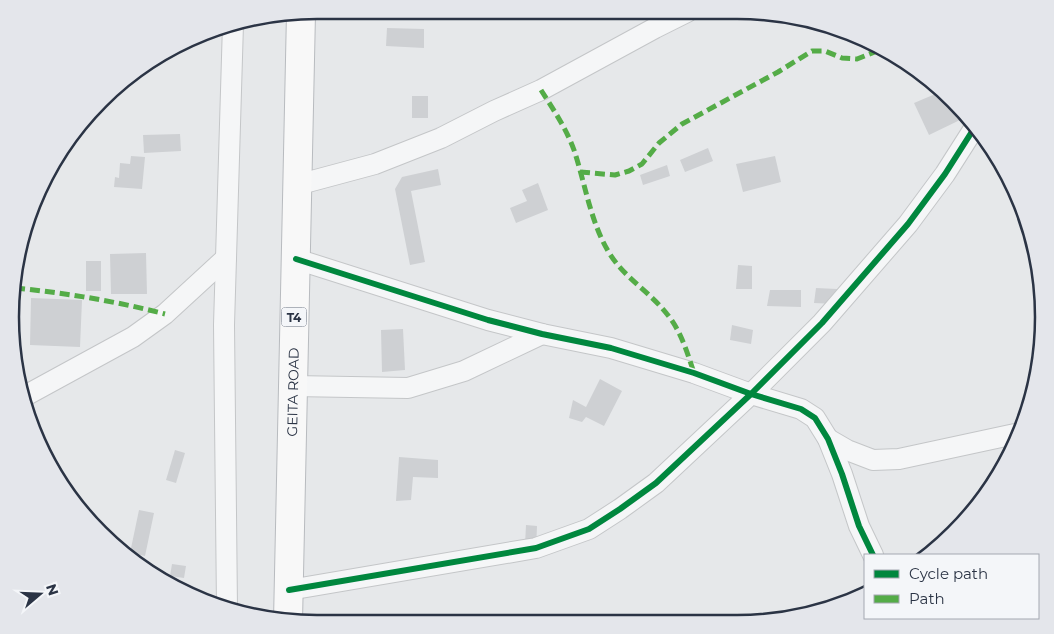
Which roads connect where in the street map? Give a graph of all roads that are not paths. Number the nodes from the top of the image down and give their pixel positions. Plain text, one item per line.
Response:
1 (301, 19) edge
2 (673, 19) edge
3 (233, 31) edge
4 (972, 132) edge
5 (297, 184) junction
6 (226, 258) junction
7 (296, 258) junction
8 (542, 334) junction
9 (293, 386) junction
10 (29, 394) edge
11 (751, 394) junction
12 (1011, 435) edge
13 (828, 438) junction
14 (873, 554) edge
15 (289, 590) junction
16 (227, 601) edge
17 (288, 614) edge

1 - 5 highway, GEITA ROAD / T4
2 - 5 street
3 - 6 street
4 - 11 street
5 - 7 highway, GEITA ROAD / T4
6 - 10 street
6 - 16 street
7 - 8 street
7 - 9 highway, GEITA ROAD / T4
8 - 9 street
8 - 11 street
9 - 15 highway, GEITA ROAD / T4
11 - 13 street
11 - 15 street
12 - 13 street
13 - 14 street
15 - 17 highway, GEITA ROAD / T4

